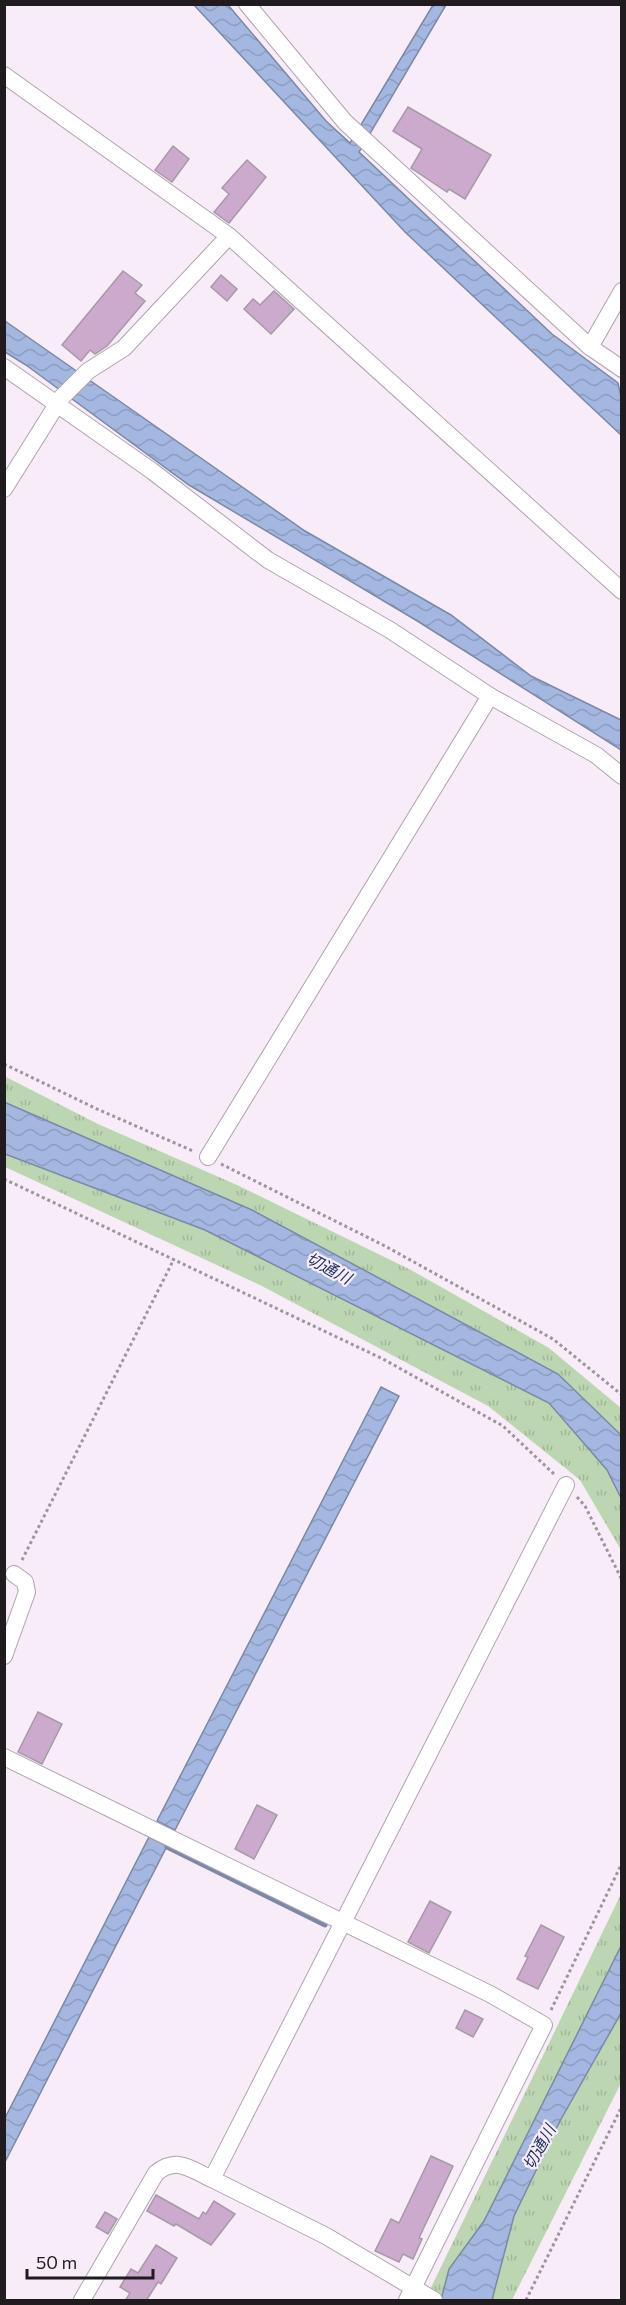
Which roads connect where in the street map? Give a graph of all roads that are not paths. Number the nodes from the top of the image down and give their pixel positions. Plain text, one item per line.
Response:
1 (247, 4) edge
2 (4, 75) edge
3 (229, 236) junction
4 (621, 291) edge
5 (590, 347) junction
6 (4, 367) edge
7 (621, 369) edge
8 (59, 401) junction
9 (4, 489) edge
10 (621, 591) edge
11 (490, 696) junction
12 (621, 776) edge
13 (207, 1157) road end
14 (566, 1485) road end
15 (14, 1574) road end
16 (4, 1656) edge
17 (4, 1757) edge
18 (342, 1921) junction
19 (212, 2179) junction
20 (417, 2296) edge
21 (82, 2301) edge

1 - 5 street
2 - 3 street
3 - 8 street
3 - 10 street
4 - 5 street
5 - 7 street
6 - 8 street
8 - 9 street
8 - 11 street
11 - 12 street
11 - 13 street
14 - 18 street
15 - 16 street
17 - 18 street
18 - 19 street
18 - 20 street
19 - 20 street
19 - 21 street

